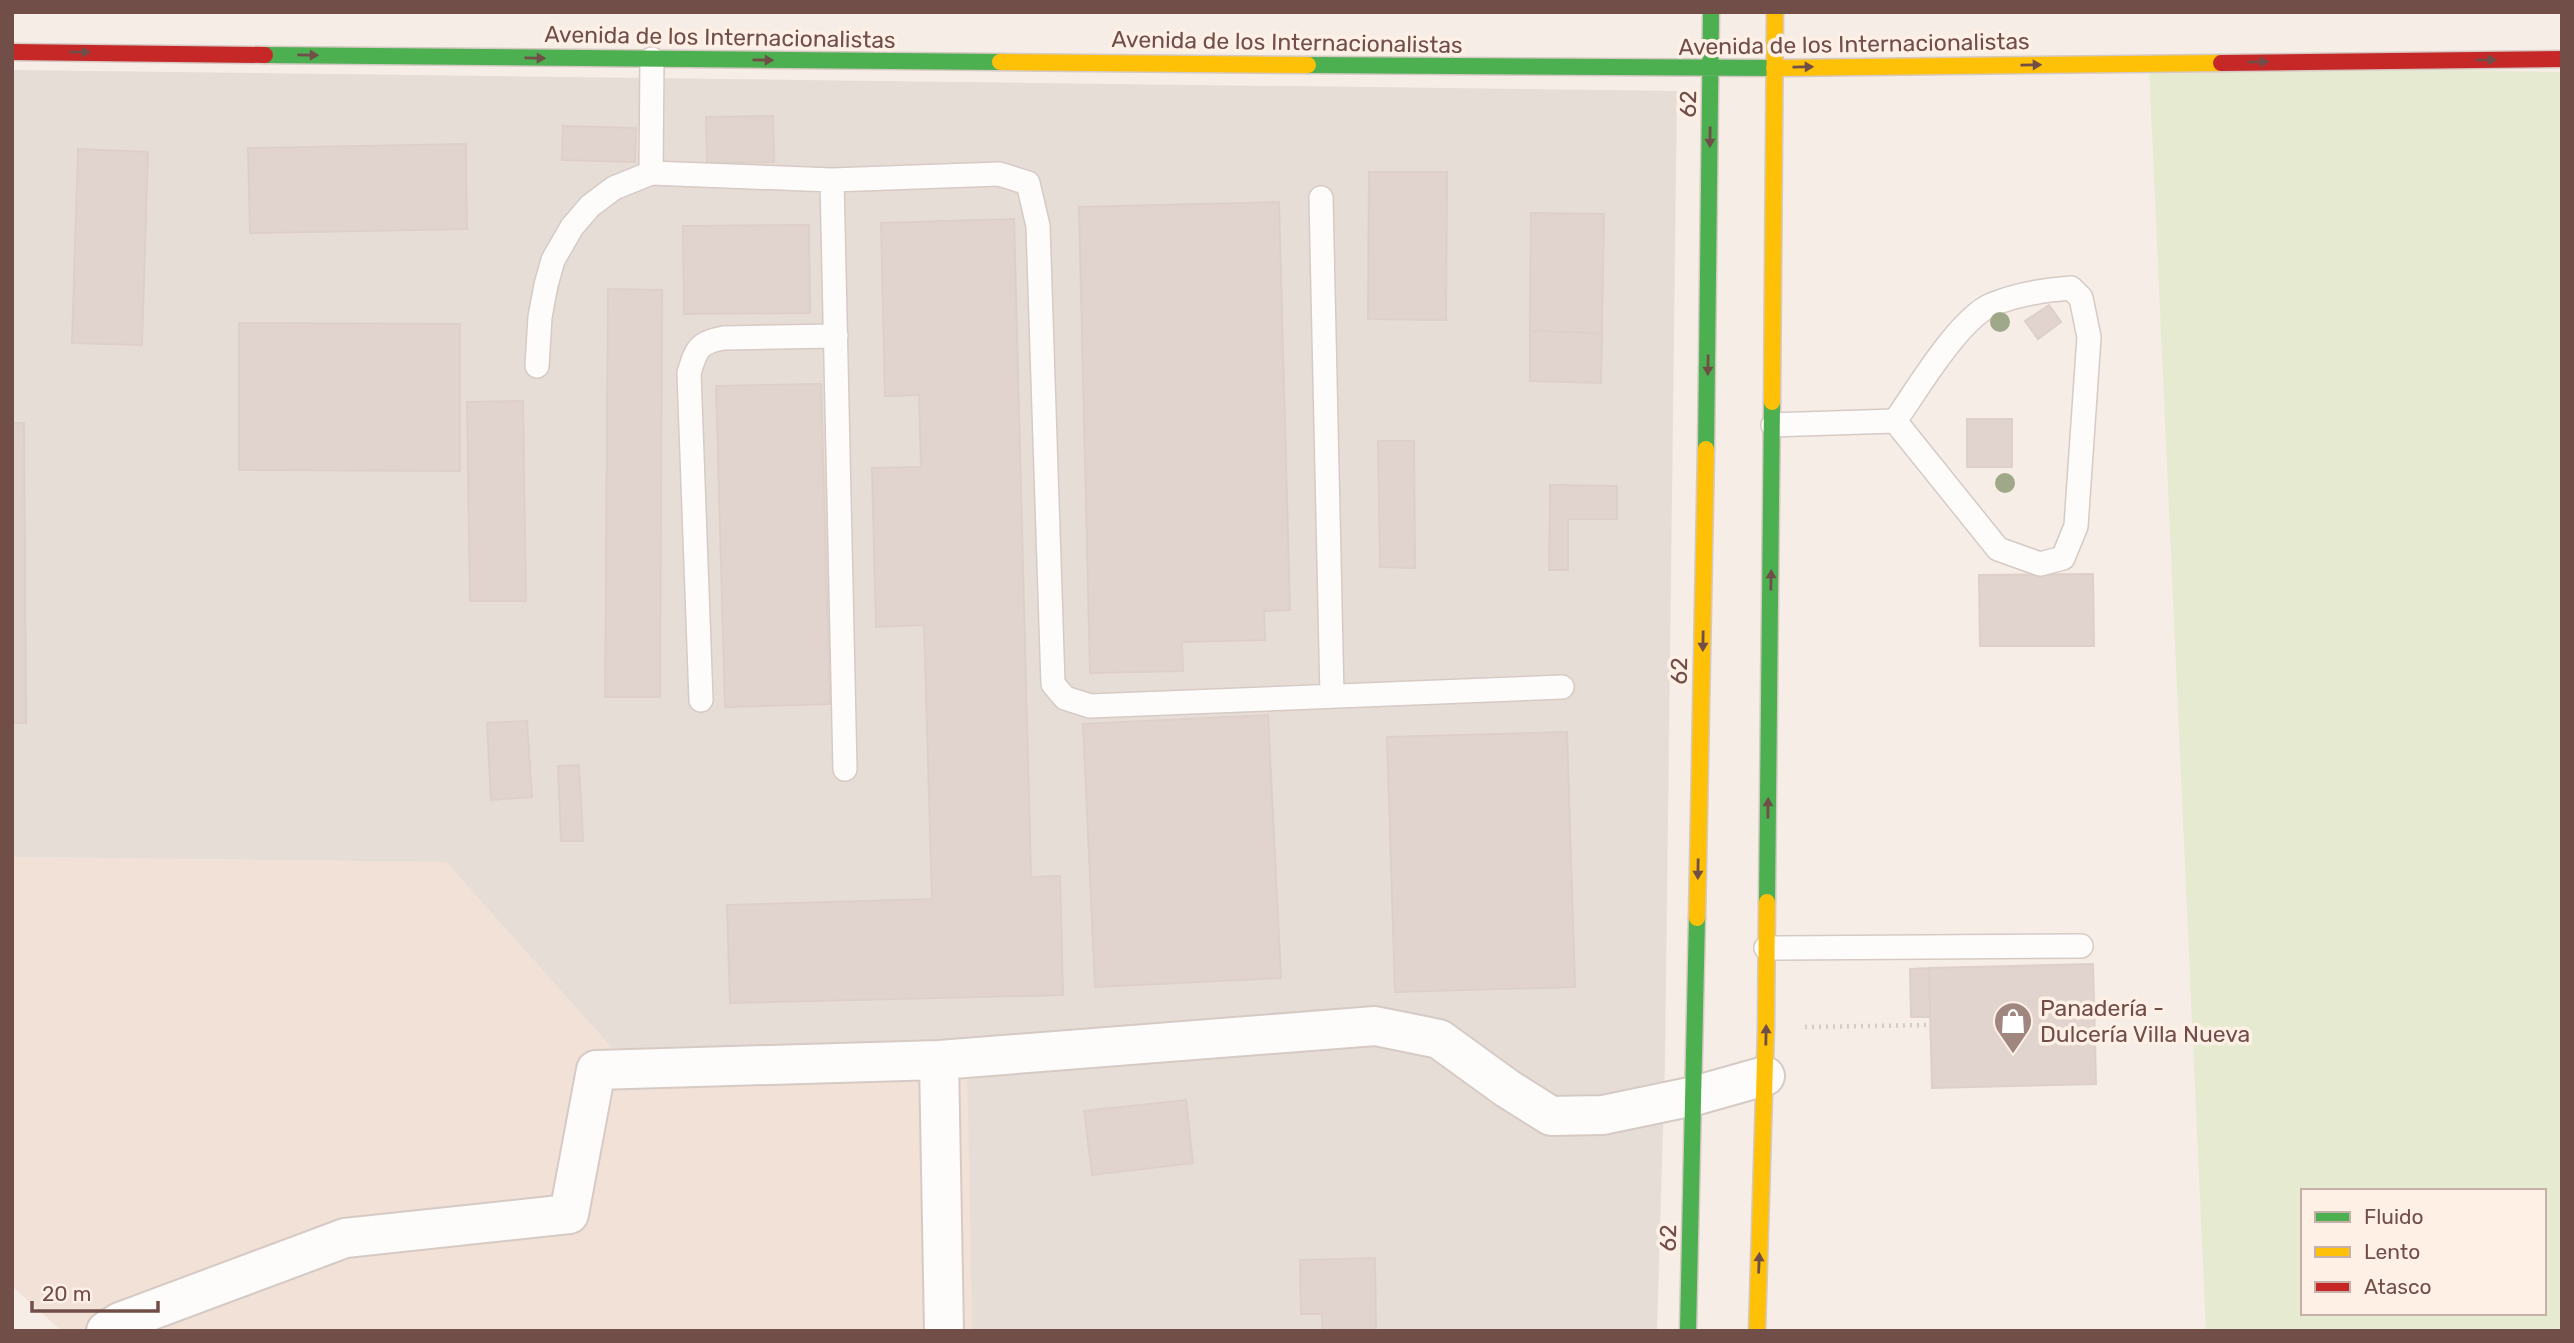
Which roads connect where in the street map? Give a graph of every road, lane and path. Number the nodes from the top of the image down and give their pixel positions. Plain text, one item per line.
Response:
1 (1711, 12) edge
2 (1775, 12) edge
3 (12, 52) edge
4 (652, 59) junction
5 (2562, 59) edge
6 (1775, 68) junction
7 (1711, 69) junction
8 (651, 173) junction
9 (832, 180) junction
10 (1321, 198) dead end
11 (835, 336) junction
12 (537, 366) dead end
13 (1895, 421) junction
14 (1773, 425) junction
15 (1562, 687) dead end
16 (1332, 696) junction
17 (701, 700) dead end
18 (845, 769) dead end
19 (2081, 946) dead end
20 (1766, 948) junction
21 (1931, 1025) dead end
22 (1766, 1028) junction
23 (939, 1060) junction
24 (1765, 1076) junction
25 (1694, 1096) junction
26 (106, 1331) edge
27 (944, 1331) edge
28 (1688, 1331) edge
29 (1758, 1331) edge

1 - 7 main road, 62
2 - 6 main road
3 -> 4 main road, Avenida de los Internacionalistas
4 -> 7 main road, Avenida de los Internacionalistas
4 - 8 lane
6 -> 5 main road, Avenida de los Internacionalistas
6 - 7 main road, Avenida de los Internacionalistas
6 - 14 main road
7 -> 25 main road, 62
8 - 9 lane
8 - 12 lane
9 - 11 lane
9 - 16 lane
10 - 16 lane
11 - 17 lane
11 - 18 lane
13 - 13 lane
13 - 14 lane
20 -> 14 main road
15 - 16 lane
19 - 20 lane
20 - 22 main road
21 - 22 path
24 -> 22 main road
23 - 25 street
23 - 26 street
23 - 27 street
24 - 25 street
29 -> 24 main road
25 - 28 main road, 62

